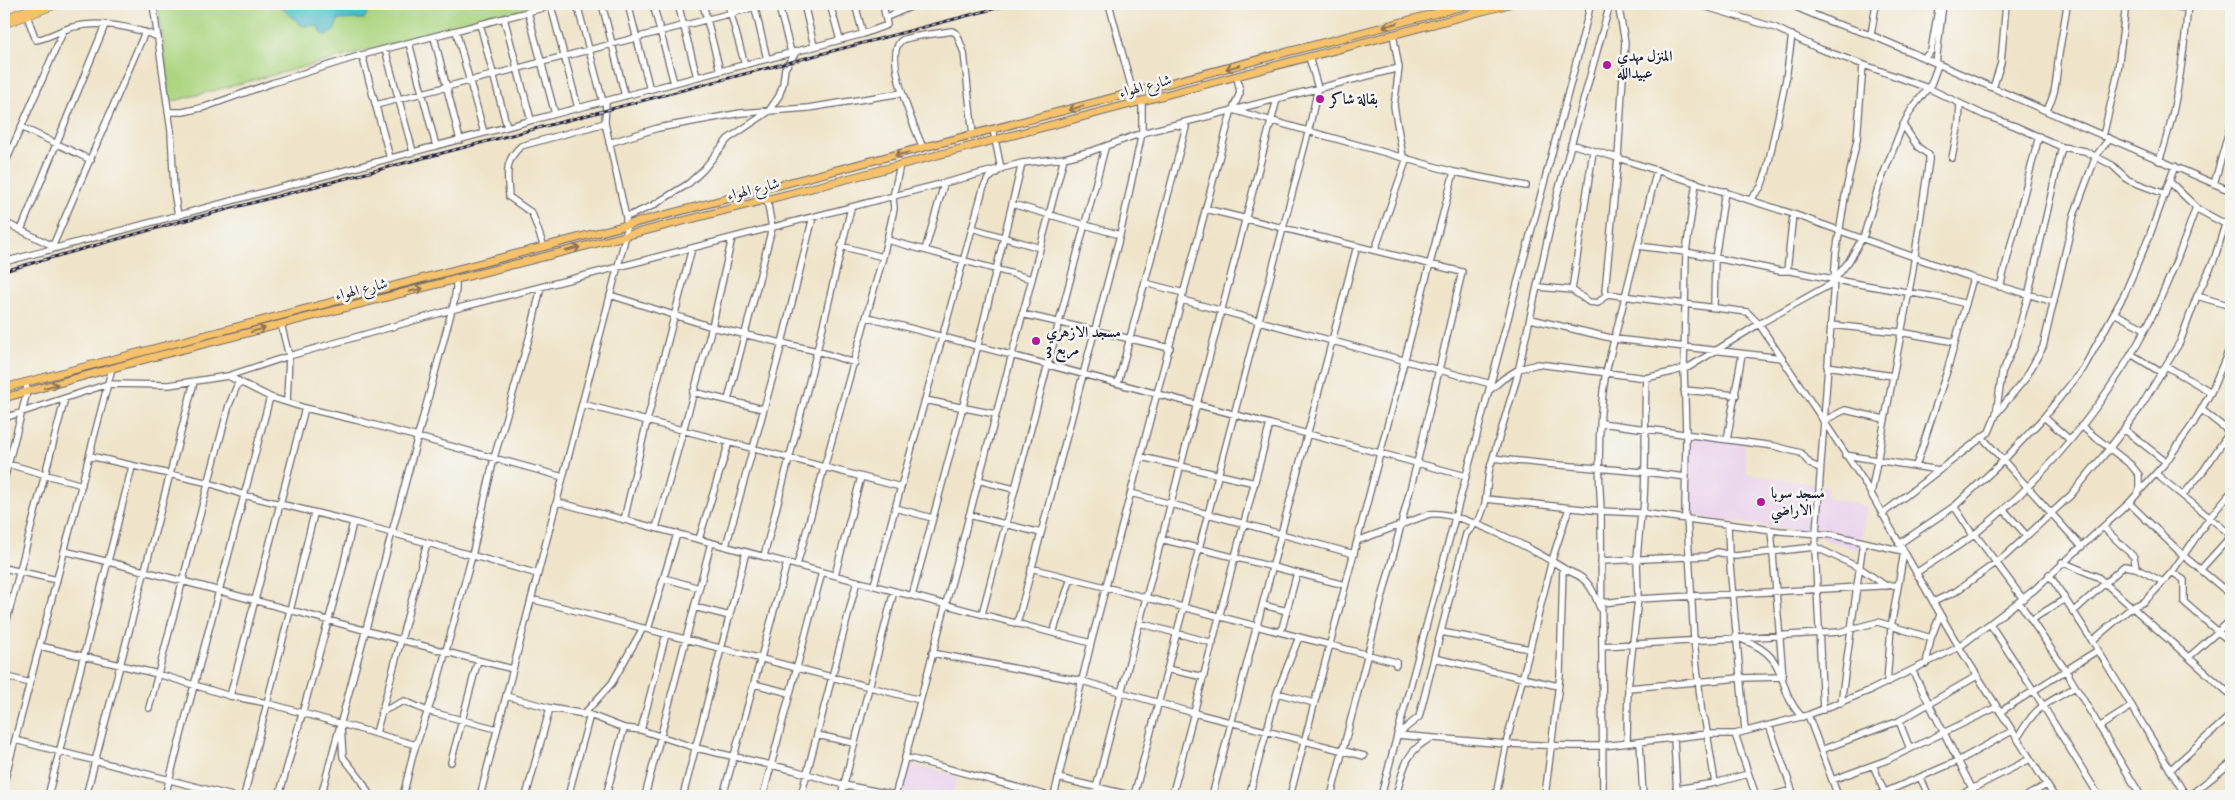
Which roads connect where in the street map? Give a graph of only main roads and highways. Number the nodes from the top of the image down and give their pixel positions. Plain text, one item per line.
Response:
1 (43, 4) edge
2 (57, 4) edge
3 (1471, 4) edge
4 (1509, 4) edge
5 (27, 10) edge
6 (4, 19) edge
7 (4, 24) edge
8 (4, 388) edge
9 (4, 398) edge

1 - 5 highway
2 - 5 highway
3 -> 8 main road, شارع الهواء
9 -> 4 main road, شارع الهواء
5 - 6 highway
5 - 7 highway

